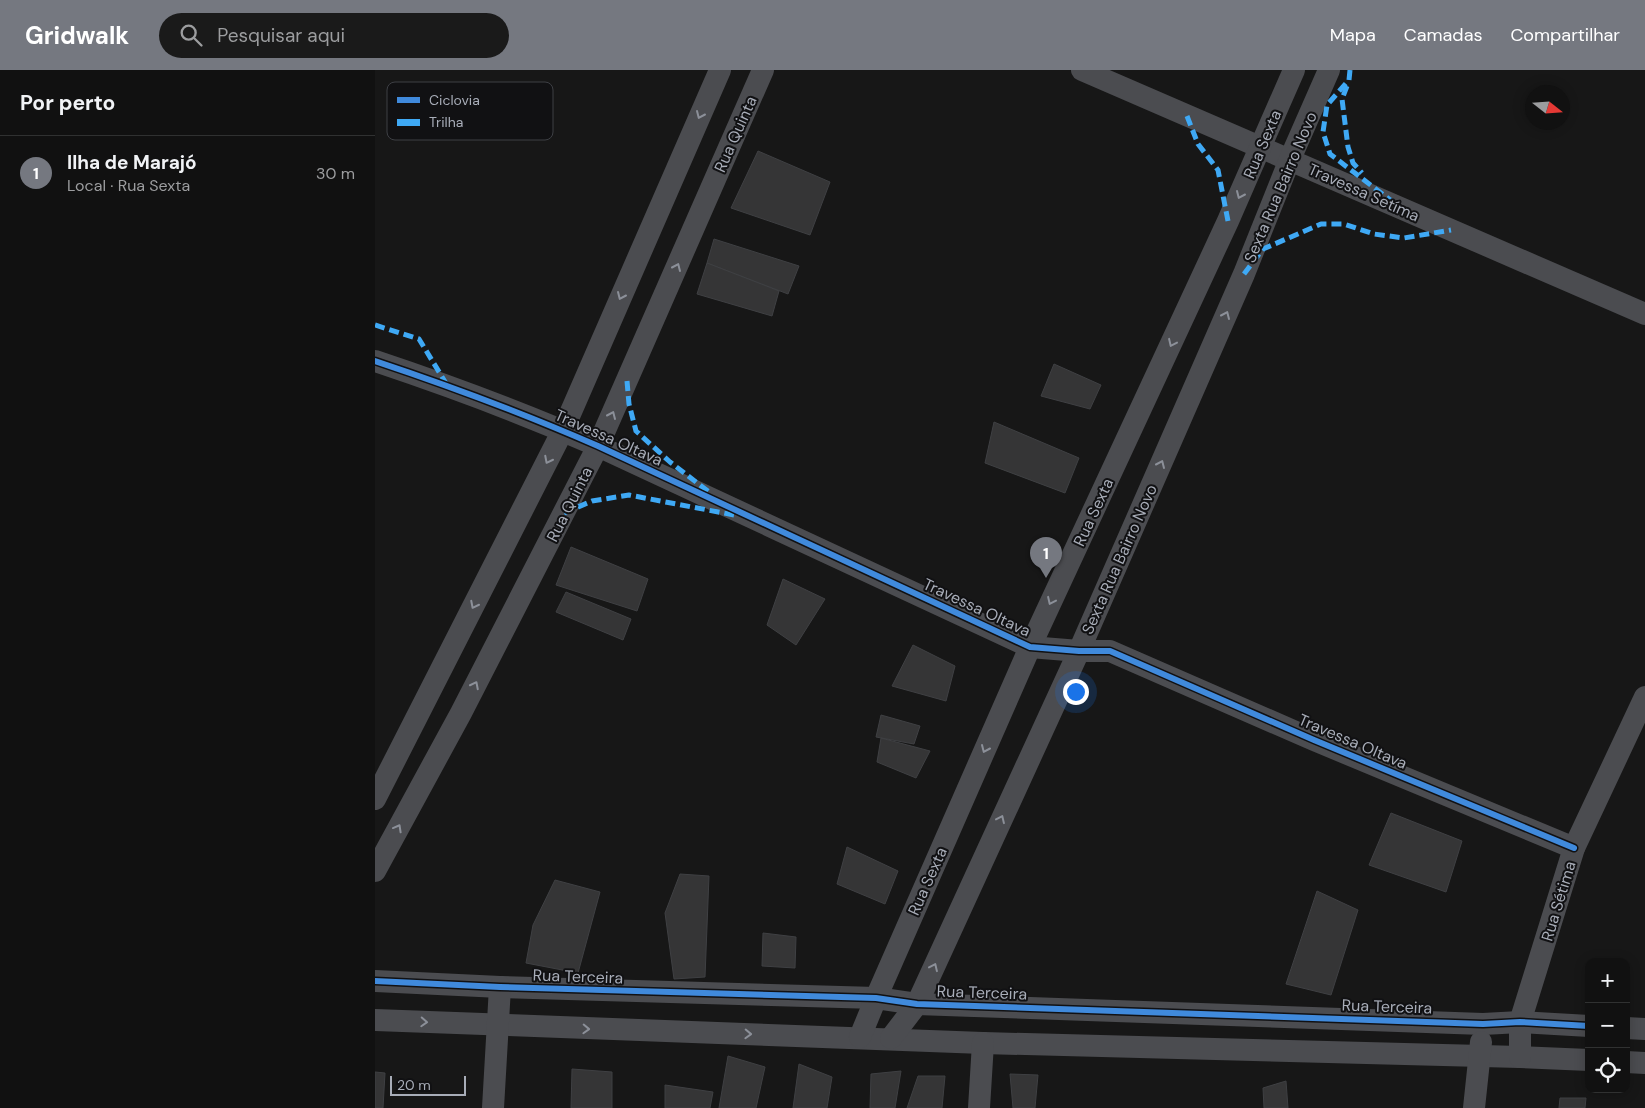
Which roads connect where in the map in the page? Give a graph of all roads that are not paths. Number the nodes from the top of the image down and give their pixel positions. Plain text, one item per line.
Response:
1 (720, 70) edge
2 (763, 70) edge
3 (1082, 70) edge
4 (1294, 70) edge
5 (1329, 70) edge
6 (1261, 148) junction
7 (1290, 159) junction
8 (1645, 314) edge
9 (375, 361) edge
10 (563, 430) junction
11 (598, 446) junction
12 (1030, 647) junction
13 (1079, 651) junction
14 (1645, 697) edge
15 (375, 799) edge
16 (1574, 848) junction
17 (375, 871) edge
18 (375, 981) edge
19 (499, 988) junction
20 (876, 998) junction
21 (917, 1004) junction
22 (375, 1020) edge
23 (1520, 1022) junction
24 (1483, 1024) junction
25 (498, 1026) junction
26 (1585, 1026) edge
27 (1630, 1028) edge
28 (1645, 1029) edge
29 (860, 1038) junction
30 (891, 1038) junction
31 (983, 1043) junction
32 (1479, 1056) junction
33 (1520, 1057) junction
34 (1585, 1060) edge
35 (1630, 1062) edge
36 (1645, 1063) edge
37 (493, 1108) edge
38 (979, 1108) edge
39 (1475, 1108) edge

1 -> 10 street
11 -> 2 street, Rua Quinta
3 - 6 street, Travessa Setíma
4 - 6 street, Rua Sexta
5 - 7 street, Sexta Rua Bairro Novo
6 - 7 street, Travessa Setíma
6 -> 12 street, Rua Sexta
7 - 8 street, Travessa Setíma
13 -> 7 street, Sexta Rua Bairro Novo
9 - 10 street, Travessa OItava
10 - 11 street, Travessa OItava
10 -> 15 street
11 - 12 street, Travessa OItava
17 -> 11 street, Rua Quinta
12 - 13 street, Travessa OItava
12 -> 20 street, Rua Sexta
13 - 16 street, Travessa OItava
21 -> 13 street, Sexta Rua Bairro Novo
14 - 16 street, Rua Sétima
16 - 23 street, Rua Sétima
18 - 19 street, Rua Terceira
19 - 20 street, Rua Terceira
19 - 25 street
20 - 21 street, Rua Terceira
20 - 29 street, Rua Sexta
21 - 24 street, Rua Terceira
21 - 30 street, Sexta Rua Bairro Novo
22 -> 25 street
23 - 24 street, Rua Terceira
23 - 26 street, Rua Terceira
23 - 33 street, Rua Sétima
24 - 32 street
25 -> 29 street
25 - 37 street
27 - 28 street
29 - 30 street
30 - 31 street
31 - 32 street
31 - 38 street
32 - 33 street
32 - 39 street
33 - 34 street
35 - 36 street

